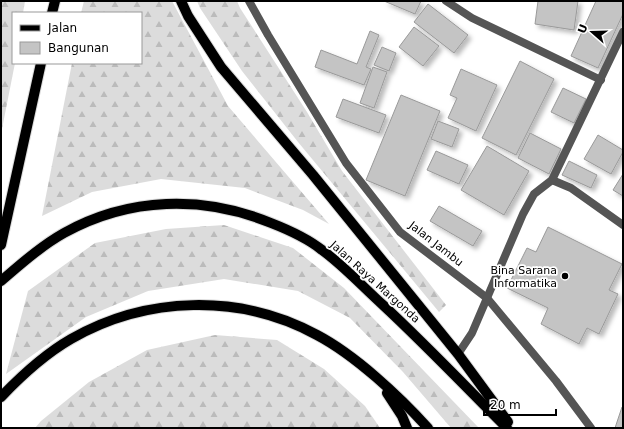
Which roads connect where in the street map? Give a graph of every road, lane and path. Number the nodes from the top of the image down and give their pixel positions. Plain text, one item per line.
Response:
1 (55, 1) edge
2 (181, 1) edge
3 (249, 1) edge
4 (446, 1) edge
5 (52, 12) edge
6 (623, 32) edge
7 (41, 64) edge
8 (601, 80) junction
9 (552, 180) junction
10 (623, 225) edge
11 (1, 245) edge
12 (1, 281) edge
13 (487, 298) junction
14 (458, 354) junction
15 (372, 374) junction
16 (1, 397) edge
17 (407, 428) edge
18 (428, 428) edge
19 (507, 428) edge
20 (513, 428) edge
21 (591, 428) edge

1 - 5 main road
2 - 14 main road
3 - 13 street, Jalan Jambu
4 - 8 street
6 - 8 street
7 - 11 main road
8 - 9 street
9 - 10 street
9 - 13 street
12 - 19 main road, Jalan Raya Margonda
13 - 14 street
13 - 21 street, Jalan Jambu
14 - 20 main road
15 - 16 main road
15 - 17 main road
15 - 18 main road

